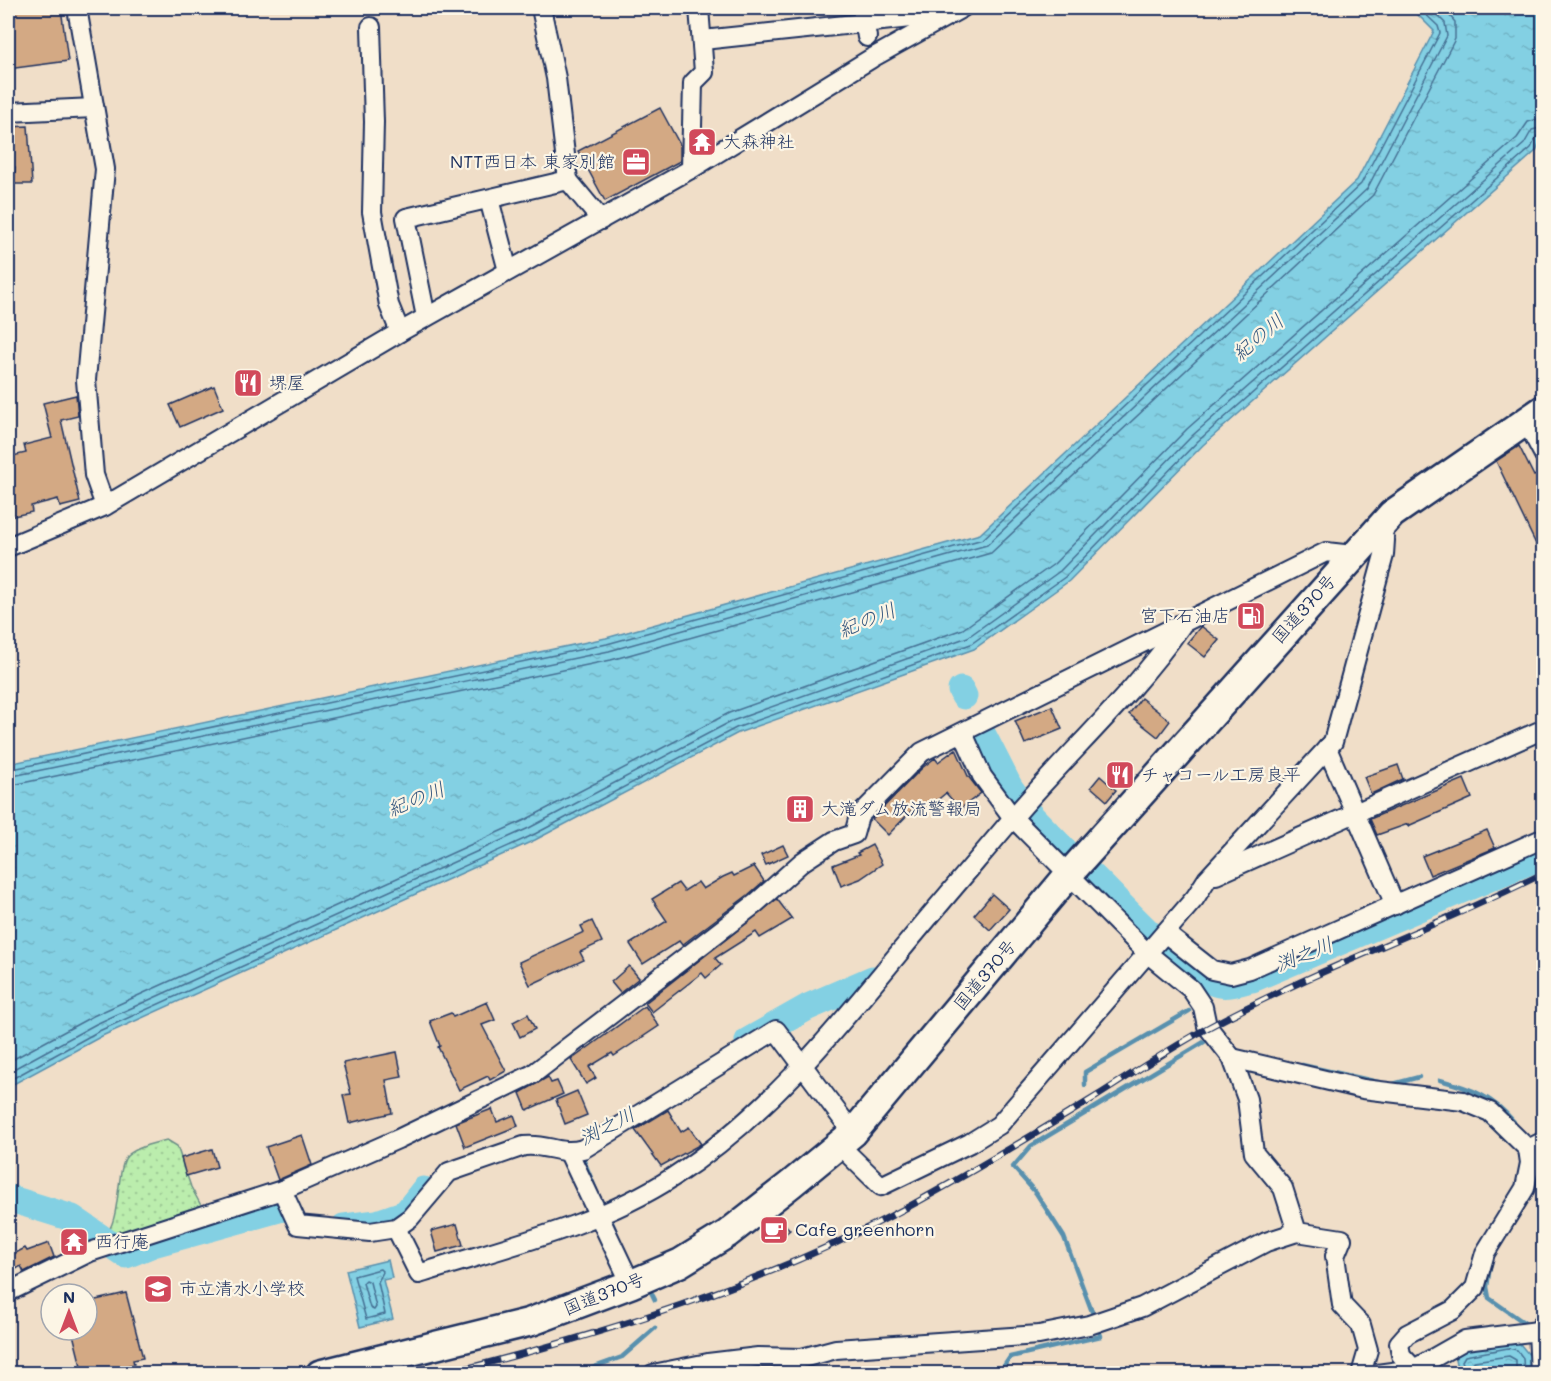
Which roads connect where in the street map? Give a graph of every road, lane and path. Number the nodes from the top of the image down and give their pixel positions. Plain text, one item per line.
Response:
1 (76, 8) edge
2 (541, 8) edge
3 (699, 8) edge
4 (962, 8) edge
5 (920, 17) dead end
6 (864, 22) edge
7 (370, 27) dead end
8 (703, 40) junction
9 (94, 108) junction
10 (8, 112) edge
11 (692, 169) junction
12 (568, 180) junction
13 (489, 199) junction
14 (601, 220) junction
15 (508, 272) junction
16 (426, 317) junction
17 (400, 332) junction
18 (1535, 415) edge
19 (1544, 455) edge
20 (105, 506) junction
21 (1375, 532) junction
22 (8, 547) edge
23 (1353, 555) junction
24 (1182, 624) junction
25 (1544, 729) edge
26 (963, 733) junction
27 (1327, 748) junction
28 (1020, 810) junction
29 (1356, 813) junction
30 (1544, 838) edge
31 (1070, 873) junction
32 (1208, 879) junction
33 (1395, 905) junction
34 (1157, 942) junction
35 (1232, 1058) junction
36 (802, 1067) junction
37 (846, 1139) junction
38 (1536, 1145) edge
39 (569, 1153) junction
40 (282, 1190) junction
41 (599, 1215) junction
42 (396, 1228) junction
43 (1297, 1232) junction
44 (631, 1284) junction
45 (8, 1292) edge
46 (1541, 1327) edge
47 (1414, 1369) junction
48 (320, 1374) edge
49 (653, 1374) edge
50 (1361, 1374) edge
51 (1377, 1374) edge
52 (1540, 1374) edge

1 - 9 street
2 - 12 street
3 - 8 street
4 - 11 street
5 - 6 street
6 - 8 street
7 - 17 street
8 - 11 street
9 - 10 street
9 - 20 street
11 - 14 street
12 - 13 street
12 - 14 street
13 - 15 street
13 - 16 street
14 - 15 street
15 - 16 street
16 - 17 street
17 - 20 street
18 - 19 street
18 - 21 highway, 国道370号
20 - 22 street
21 - 23 highway, 国道370号
21 - 27 street
23 - 24 street
23 - 31 highway, 国道370号
24 - 26 street
24 - 28 street
25 - 29 street
26 - 28 street
26 - 40 street
27 - 29 street
27 - 32 street
28 - 31 street
28 - 36 street
29 - 32 street
29 - 33 street
30 - 33 street
31 - 34 street
31 - 37 highway, 国道370号
32 - 34 street
33 - 34 street
34 - 35 street
34 - 37 street
35 - 38 street
35 - 43 street
36 - 37 street
36 - 39 street
36 - 41 street
37 - 44 highway, 国道370号
38 - 47 street
39 - 41 street
39 - 42 street
40 - 42 street
40 - 45 street
41 - 42 street
41 - 44 street
43 - 49 street
43 - 50 street
44 - 48 highway, 国道370号
46 - 47 street
46 - 52 street
47 - 51 street

